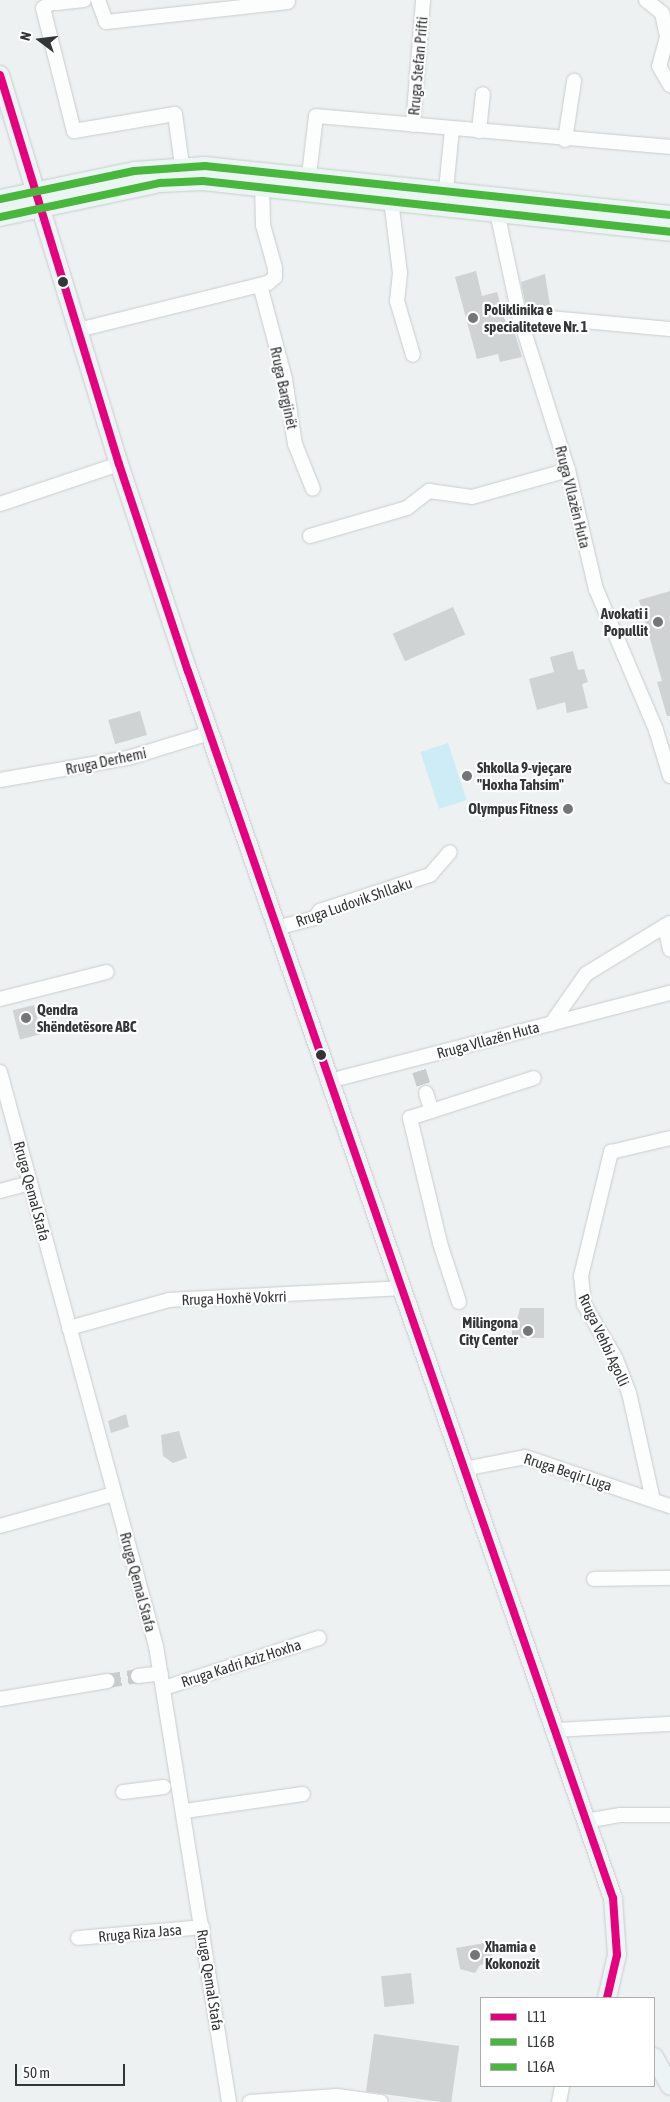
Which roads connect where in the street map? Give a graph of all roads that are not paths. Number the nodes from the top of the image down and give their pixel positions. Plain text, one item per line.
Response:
1 (84, 0) edge
2 (98, 0) edge
3 (423, 0) edge
4 (646, 0) edge
5 (56, 1) edge
6 (288, 2) dead end
7 (0, 74) edge
8 (574, 81) dead end
9 (670, 85) edge
10 (483, 94) dead end
11 (413, 125) junction
12 (452, 129) junction
13 (479, 131) junction
14 (565, 140) junction
15 (670, 147) edge
16 (182, 166) junction
17 (309, 175) junction
18 (262, 185) junction
19 (446, 190) junction
20 (0, 200) edge
21 (38, 200) junction
22 (391, 200) junction
23 (497, 212) junction
24 (670, 215) edge
25 (0, 217) edge
26 (670, 232) edge
27 (260, 286) junction
28 (519, 315) junction
29 (670, 329) edge
30 (78, 330) junction
31 (413, 355) dead end
32 (119, 464) junction
33 (568, 470) junction
34 (313, 489) dead end
35 (0, 504) edge
36 (310, 536) dead end
37 (210, 733) junction
38 (670, 776) edge
39 (0, 780) edge
40 (450, 852) dead end
41 (667, 924) edge
42 (276, 928) junction
43 (670, 948) edge
44 (108, 972) dead end
45 (670, 993) edge
46 (0, 999) edge
47 (551, 1024) junction
48 (0, 1072) edge
49 (534, 1078) dead end
50 (330, 1081) junction
51 (426, 1092) tunnel mouth
52 (432, 1111) junction
53 (670, 1138) edge
54 (30, 1183) junction
55 (0, 1191) edge
56 (403, 1288) junction
57 (460, 1302) dead end
58 (69, 1328) junction
59 (464, 1469) junction
60 (114, 1494) junction
61 (653, 1500) junction
62 (670, 1506) edge
63 (0, 1526) edge
64 (670, 1578) edge
65 (594, 1579) dead end
66 (319, 1638) dead end
67 (161, 1673) junction
68 (138, 1676) tunnel mouth
69 (107, 1680) tunnel mouth
70 (164, 1688) junction
71 (0, 1699) edge
72 (670, 1724) edge
73 (555, 1730) junction
74 (172, 1785) junction
75 (123, 1792) dead end
76 (303, 1794) dead end
77 (185, 1810) junction
78 (670, 1815) edge
79 (586, 1822) junction
80 (202, 1927) junction
81 (78, 1938) dead end
82 (609, 1991) edge
83 (655, 2059) edge
84 (670, 2086) edge
85 (562, 2087) edge
86 (229, 2102) edge
87 (250, 2102) edge
88 (381, 2102) edge
89 (559, 2102) edge

1 - 5 street
2 - 6 street
3 - 11 street, Rruga Stefan Prifti
4 - 9 street
5 - 16 street
7 - 21 main road
8 - 14 street
10 - 13 street
11 - 12 street
11 - 17 street, Rruga Stefan Prifti
12 - 13 street
12 - 19 street
13 - 14 street
14 - 15 street
16 - 17 main road
16 - 21 main road
17 - 19 main road
18 - 21 main road
18 - 22 main road
18 - 27 street
19 - 24 main road
20 - 21 main road
21 - 25 main road
21 - 30 main road
22 - 23 main road
22 - 31 street
23 - 26 main road
23 - 28 street, Rruga Vllazën Huta
27 - 30 street
27 - 34 street, Rruga Bargjinët
28 - 29 street
28 - 33 street, Rruga Vllazën Huta
30 - 32 main road
32 - 35 street
32 - 37 main road
33 - 36 street
33 - 38 street, Rruga Vllazën Huta
37 - 39 street, Rruga Derhemi
37 - 42 main road
40 - 42 street, Rruga Ludovik Shllaku
41 - 43 street
41 - 47 street, Rruga Vllazën Huta
42 - 50 main road
44 - 46 street
45 - 47 street
47 - 50 street, Rruga Vllazën Huta
48 - 54 street, Rruga Qemal Stafa
49 - 52 street
50 - 56 main road
51 - 52 street
52 - 57 street
53 - 61 street, Rruga Vehbi Agolli
54 - 55 street
54 - 58 street, Rruga Qemal Stafa
56 - 58 street, Rruga Hoxhë Vokrri
56 - 59 main road
58 - 60 street, Rruga Qemal Stafa
59 - 61 street, Rruga Beqir Luga
59 - 73 main road
60 - 63 street
60 - 67 street, Rruga Qemal Stafa
61 - 62 street, Rruga Beqir Luga
64 - 65 street
66 - 70 street, Rruga Kadri Aziz Hoxha
67 - 68 street
67 - 70 street, Rruga Qemal Stafa
69 - 71 street
70 - 74 street, Rruga Qemal Stafa
72 - 73 street
73 - 79 main road
74 - 75 street
74 - 77 street, Rruga Qemal Stafa
76 - 77 street
77 - 80 street, Rruga Qemal Stafa
78 - 79 street
79 - 82 main road
80 - 81 street, Rruga Riza Jasa
80 - 86 street, Rruga Qemal Stafa
83 - 84 main road
85 - 89 street
87 - 88 street

